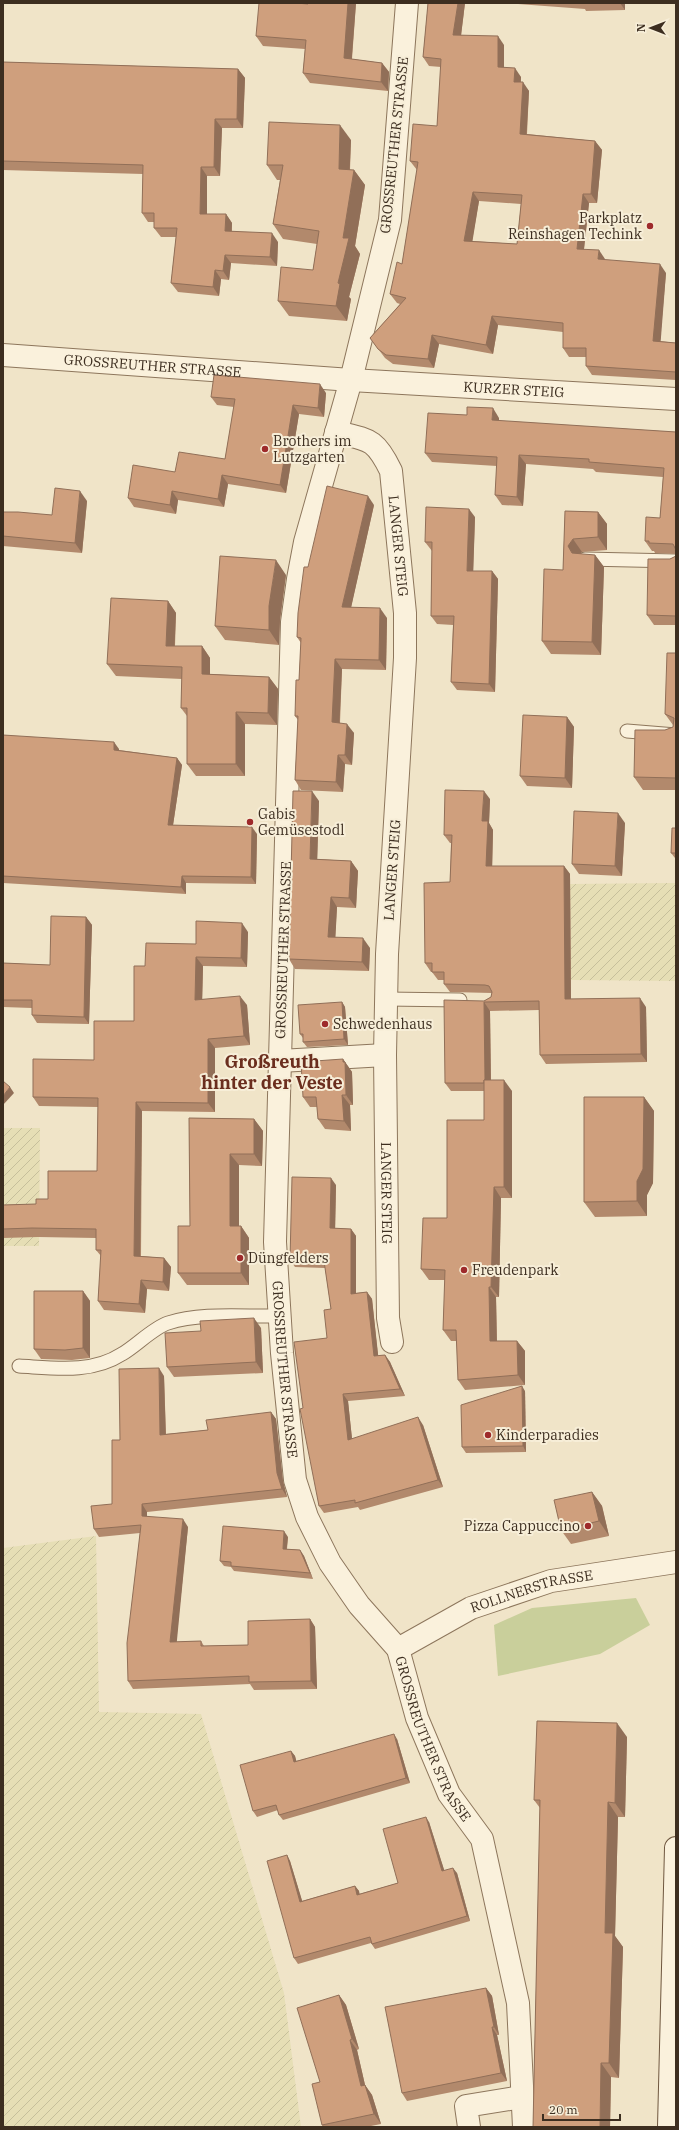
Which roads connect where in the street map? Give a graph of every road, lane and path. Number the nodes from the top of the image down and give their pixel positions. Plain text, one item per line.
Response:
1 (407, 3) edge
2 (3, 355) edge
3 (351, 380) junction
4 (676, 399) edge
5 (336, 432) junction
6 (585, 559) edge
7 (676, 561) edge
8 (627, 731) dead end
9 (676, 735) edge
10 (386, 999) junction
11 (474, 1000) edge
12 (385, 1055) junction
13 (280, 1061) junction
14 (280, 1316) junction
15 (392, 1342) dead end
16 (19, 1366) dead end
17 (676, 1562) edge
18 (398, 1649) junction
19 (676, 1848) edge
20 (673, 2063) edge
21 (522, 2097) junction
22 (468, 2127) edge
23 (524, 2127) edge
24 (669, 2127) edge

1 - 3 street, GROSSREUTHER STRASSE
2 - 3 street, GROSSREUTHER STRASSE
3 - 4 street, KURZER STEIG
3 - 5 street, GROSSREUTHER STRASSE
5 - 10 street, LANGER STEIG
5 - 13 street, GROSSREUTHER STRASSE
6 - 7 lane
8 - 9 lane
10 - 11 lane
10 - 12 street, LANGER STEIG
12 - 13 street
12 - 15 street, LANGER STEIG
13 - 14 street, GROSSREUTHER STRASSE
14 - 16 lane
14 - 18 street, GROSSREUTHER STRASSE
17 - 18 street, ROLLNERSTRASSE
18 - 21 street, GROSSREUTHER STRASSE
19 - 20 street
20 - 24 street
21 - 22 street
21 - 23 street, GROSSREUTHER STRASSE

